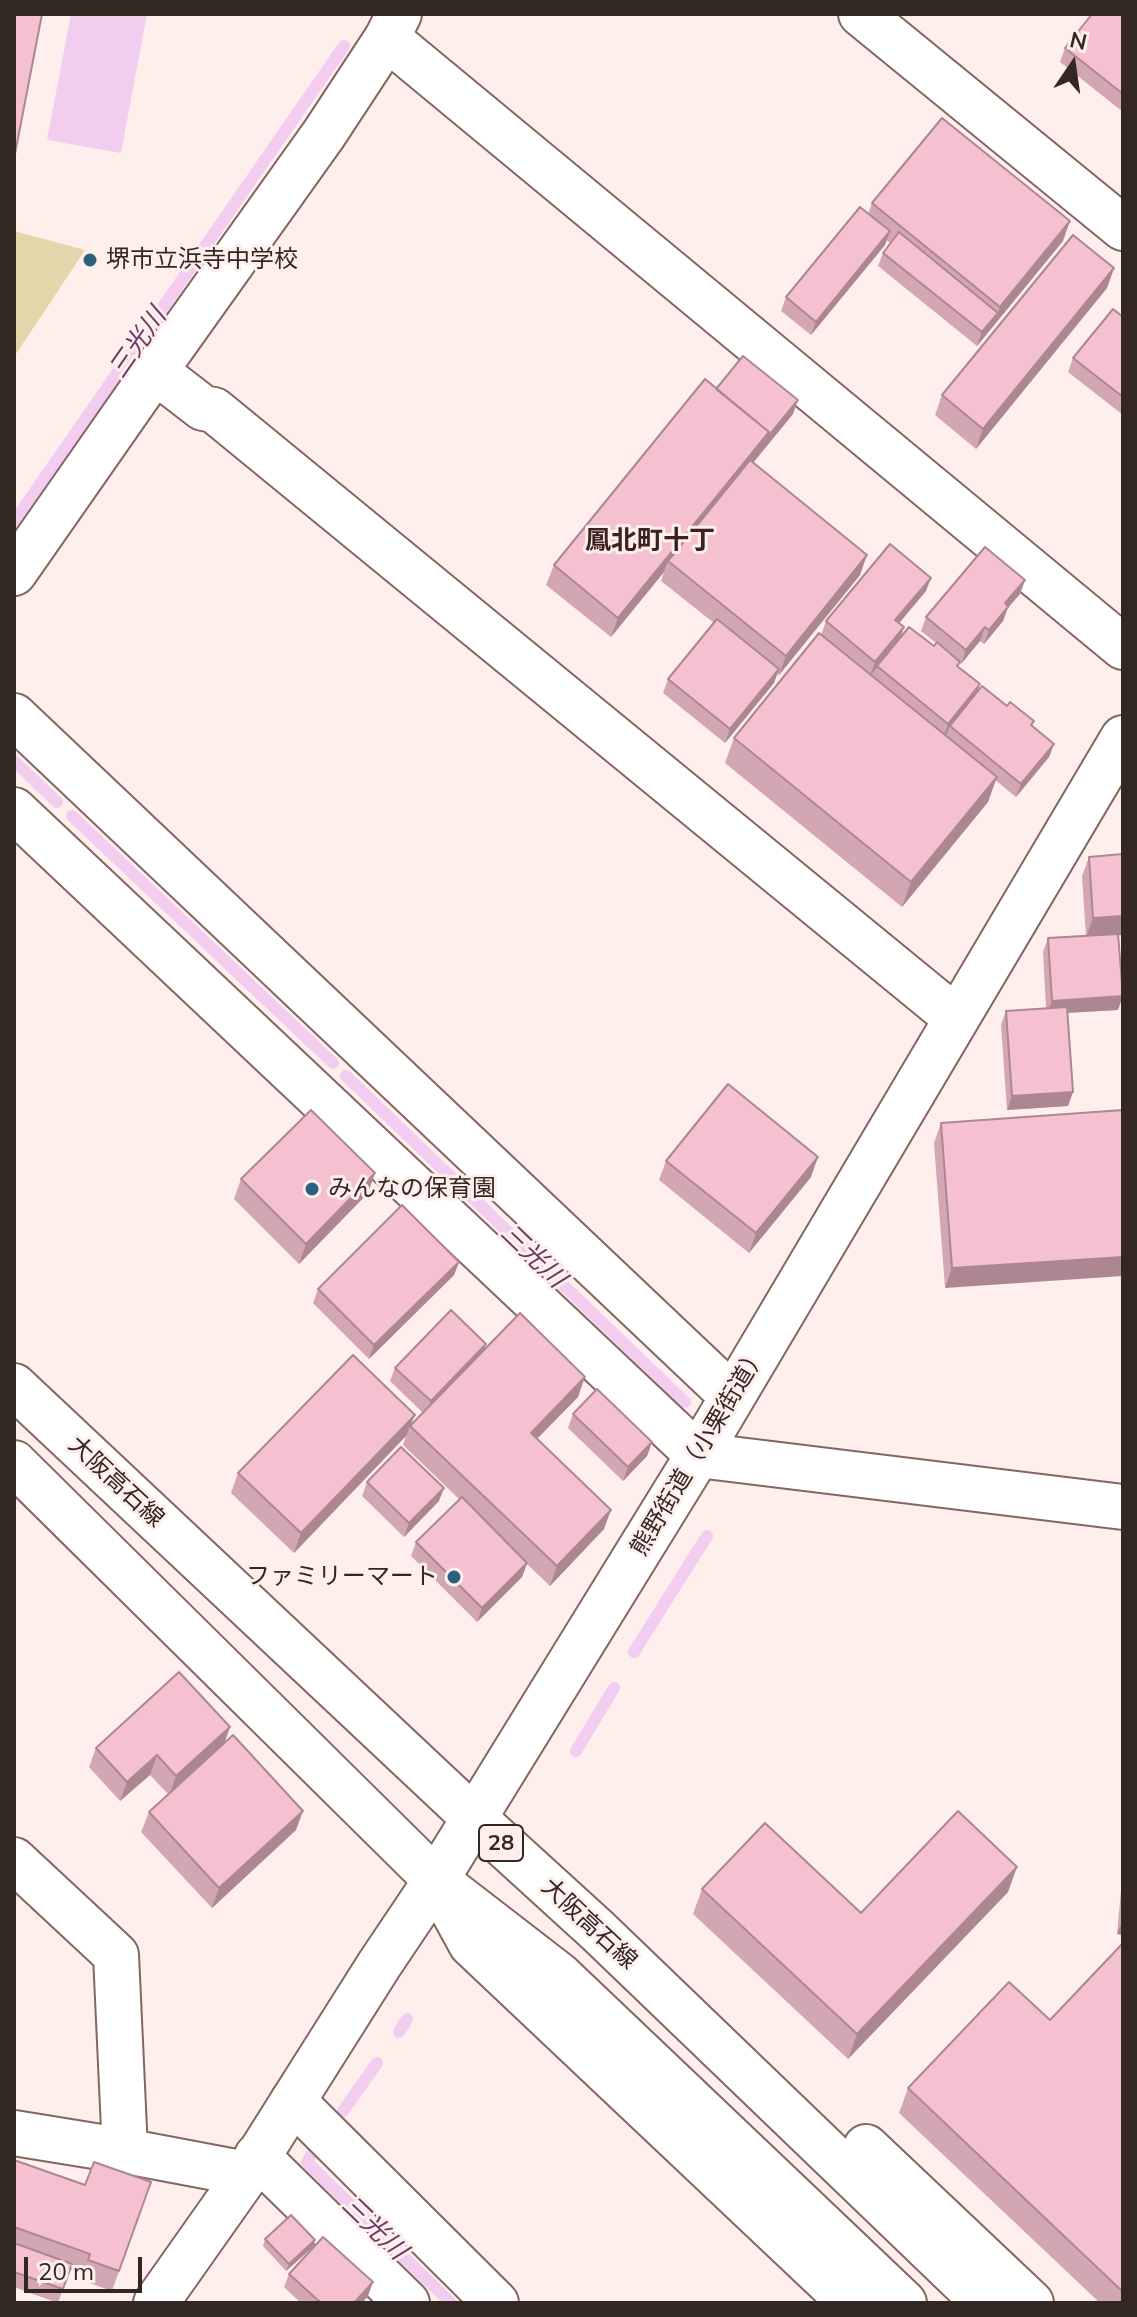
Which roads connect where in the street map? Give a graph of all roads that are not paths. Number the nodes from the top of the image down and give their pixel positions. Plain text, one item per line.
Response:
1 (861, 14) edge
2 (393, 26) edge
3 (1123, 228) edge
4 (155, 371) junction
5 (14, 573) edge
6 (1123, 647) edge
7 (14, 716) edge
8 (1123, 738) edge
9 (14, 810) edge
10 (956, 1018) junction
11 (336, 1071) junction
12 (14, 1386) edge
13 (732, 1396) junction
14 (698, 1455) junction
15 (14, 1463) edge
16 (1123, 1507) edge
17 (474, 1818) junction
18 (14, 1860) edge
19 (436, 1880) junction
20 (293, 2101) junction
21 (14, 2133) edge
22 (125, 2151) junction
23 (252, 2165) junction
24 (156, 2303) edge
25 (407, 2303) edge
26 (496, 2303) edge
27 (851, 2303) edge
28 (904, 2303) edge
29 (985, 2303) edge
30 (1031, 2303) edge

1 - 3 street
2 - 4 street
2 - 6 street
4 - 5 street
4 - 10 street
7 - 11 street
8 - 10 street, 熊野街道（小栗街道）
9 - 11 street
10 - 13 street, 熊野街道（小栗街道）
11 - 13 street
11 - 14 street
12 - 17 street, 大阪高石線 / 28
13 - 14 street, 熊野街道（小栗街道）
14 - 16 street
14 - 17 street, 熊野街道（小栗街道）
15 - 19 street
17 - 19 street, 熊野街道（小栗街道）
17 - 29 street, 大阪高石線 / 28
17 - 30 street
18 - 22 street
19 - 20 street, 熊野街道（小栗街道）
19 - 27 street
19 - 28 street
20 - 23 street, 熊野街道（小栗街道）
20 - 26 street
21 - 22 street
22 - 23 street
23 - 24 street
23 - 25 street

